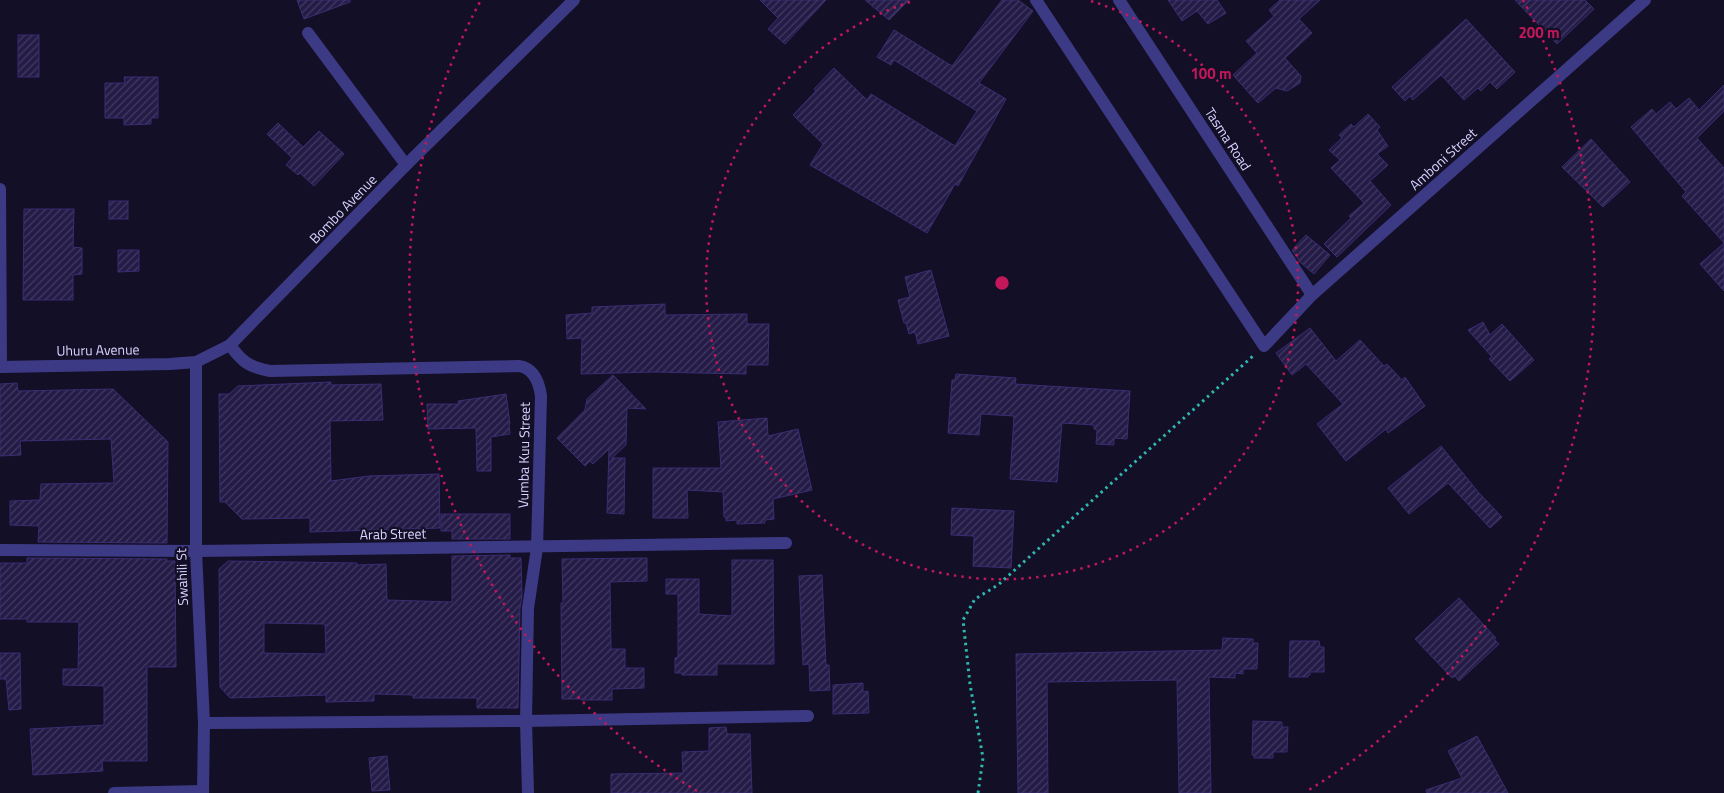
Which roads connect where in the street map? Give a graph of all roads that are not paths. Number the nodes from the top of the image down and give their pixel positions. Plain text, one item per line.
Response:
1 (574, 0) edge
2 (1036, 0) edge
3 (1119, 0) edge
4 (1645, 0) edge
5 (308, 33) dead end
6 (406, 165) junction
7 (0, 189) edge
8 (1312, 295) junction
9 (230, 345) junction
10 (196, 362) junction
11 (1, 367) edge
12 (786, 543) dead end
13 (537, 548) junction
14 (0, 550) edge
15 (196, 551) junction
16 (808, 716) dead end
17 (526, 721) junction
18 (204, 722) junction
19 (203, 792) edge
20 (114, 793) edge
21 (528, 793) edge

1 - 6 street, Bombo Avenue
2 - 8 street, Amboni Street
3 - 8 street, Tasma Road
4 - 8 street, Amboni Street
5 - 6 street
6 - 9 street, Bombo Avenue
7 - 11 street
9 - 10 street, Bombo Avenue
9 - 13 street, Vumba Kuu Street
10 - 11 street, Uhuru Avenue
10 - 15 street, Swahili St
12 - 13 street, Arab Street
13 - 15 street, Arab Street
13 - 17 street, Vumba Kuu Street
14 - 15 street, Arab Street
15 - 18 street, Swahili St
16 - 17 street
17 - 18 street
17 - 21 street, Vumba Kuu Street
18 - 19 street, Swahili St
19 - 20 street

